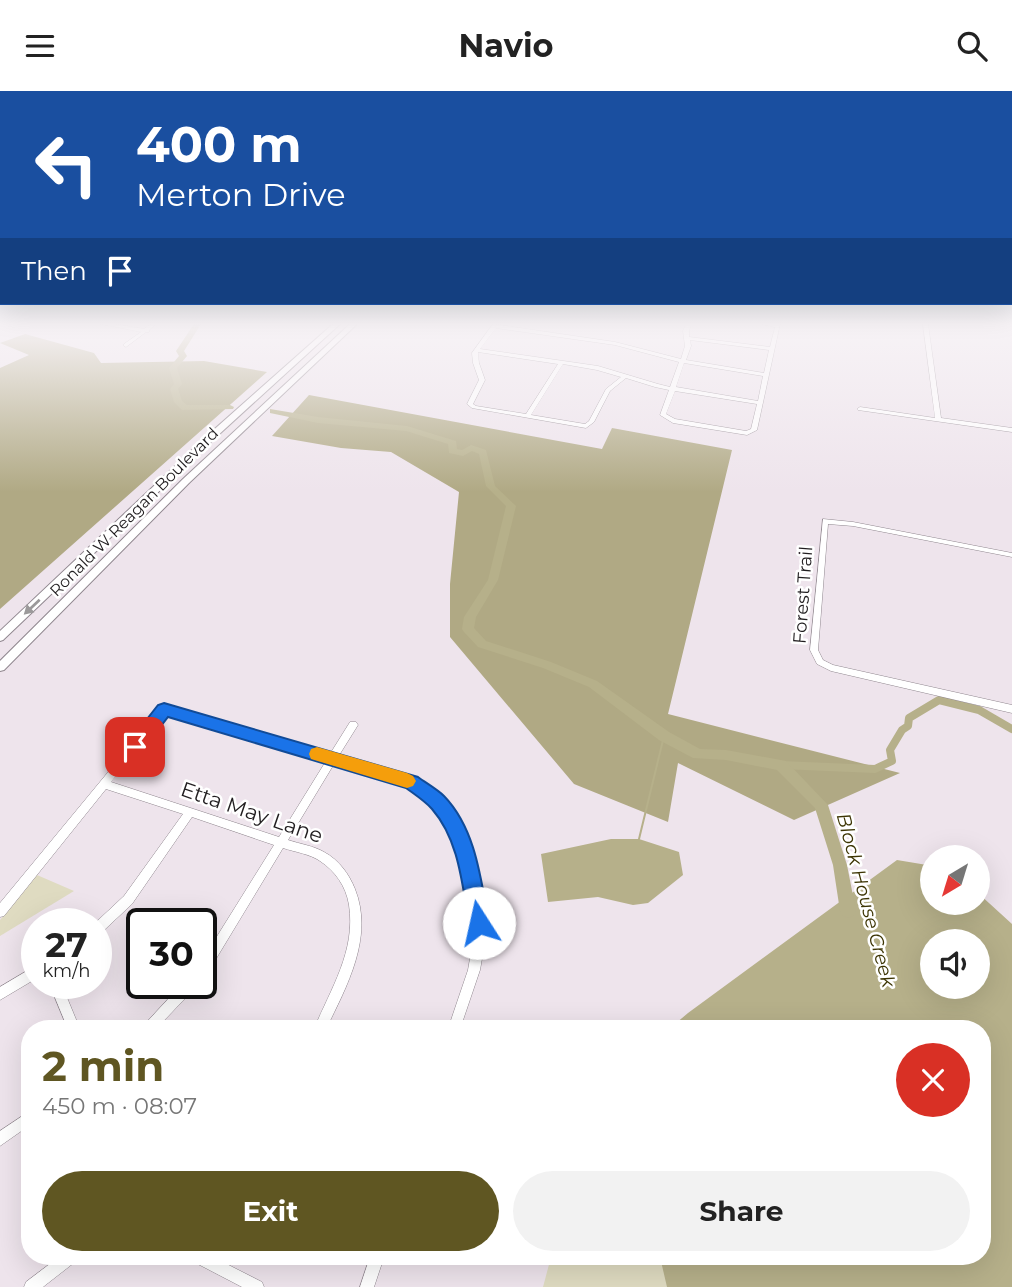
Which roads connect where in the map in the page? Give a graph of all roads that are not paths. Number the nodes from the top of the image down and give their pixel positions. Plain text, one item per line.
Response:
1 (275, 380) edge
2 (294, 380) edge
3 (483, 380) edge
4 (550, 380) edge
5 (621, 380) edge
6 (640, 380) edge
7 (676, 380) edge
8 (765, 380) edge
9 (934, 380) edge
10 (673, 389) junction
11 (760, 403) junction
12 (860, 409) dead end
13 (527, 417) junction
14 (938, 419) junction
15 (1012, 430) edge
16 (1012, 555) edge
17 (0, 637) edge
18 (0, 667) edge
19 (1012, 709) edge
20 (353, 725) dead end
21 (333, 758) junction
22 (105, 784) junction
23 (190, 812) junction
24 (283, 842) junction
25 (0, 912) edge
26 (112, 915) edge
27 (217, 947) edge
28 (21, 981) edge
29 (0, 994) edge
30 (62, 999) edge
31 (177, 999) edge
32 (70, 1020) edge
33 (157, 1020) edge
34 (324, 1020) edge
35 (457, 1020) edge
36 (21, 1124) edge
37 (0, 1139) edge
38 (59, 1265) edge
39 (219, 1265) edge
40 (374, 1265) edge
41 (31, 1287) edge
42 (257, 1287) edge
43 (367, 1287) edge

1 -> 17 main road, Ronald W Reagan Boulevard
2 - 18 main road, Ronald W Reagan Boulevard
3 - 13 street
4 - 13 street
5 - 13 street
6 - 10 street
7 - 10 street
8 - 11 street
9 - 14 street
10 - 11 street
10 - 11 street
12 - 14 street
14 - 15 street
16 - 19 street, Forest Trail
20 - 21 street
21 - 22 street
21 - 24 street
21 - 35 street
22 - 23 street, Etta May Lane
22 - 25 street
23 - 24 street, Etta May Lane
23 - 26 street
24 - 27 street
24 - 34 street, Etta May Lane
28 - 29 street
30 - 32 street
31 - 33 street
36 - 37 street
38 - 41 street
39 - 42 street
40 - 43 street

